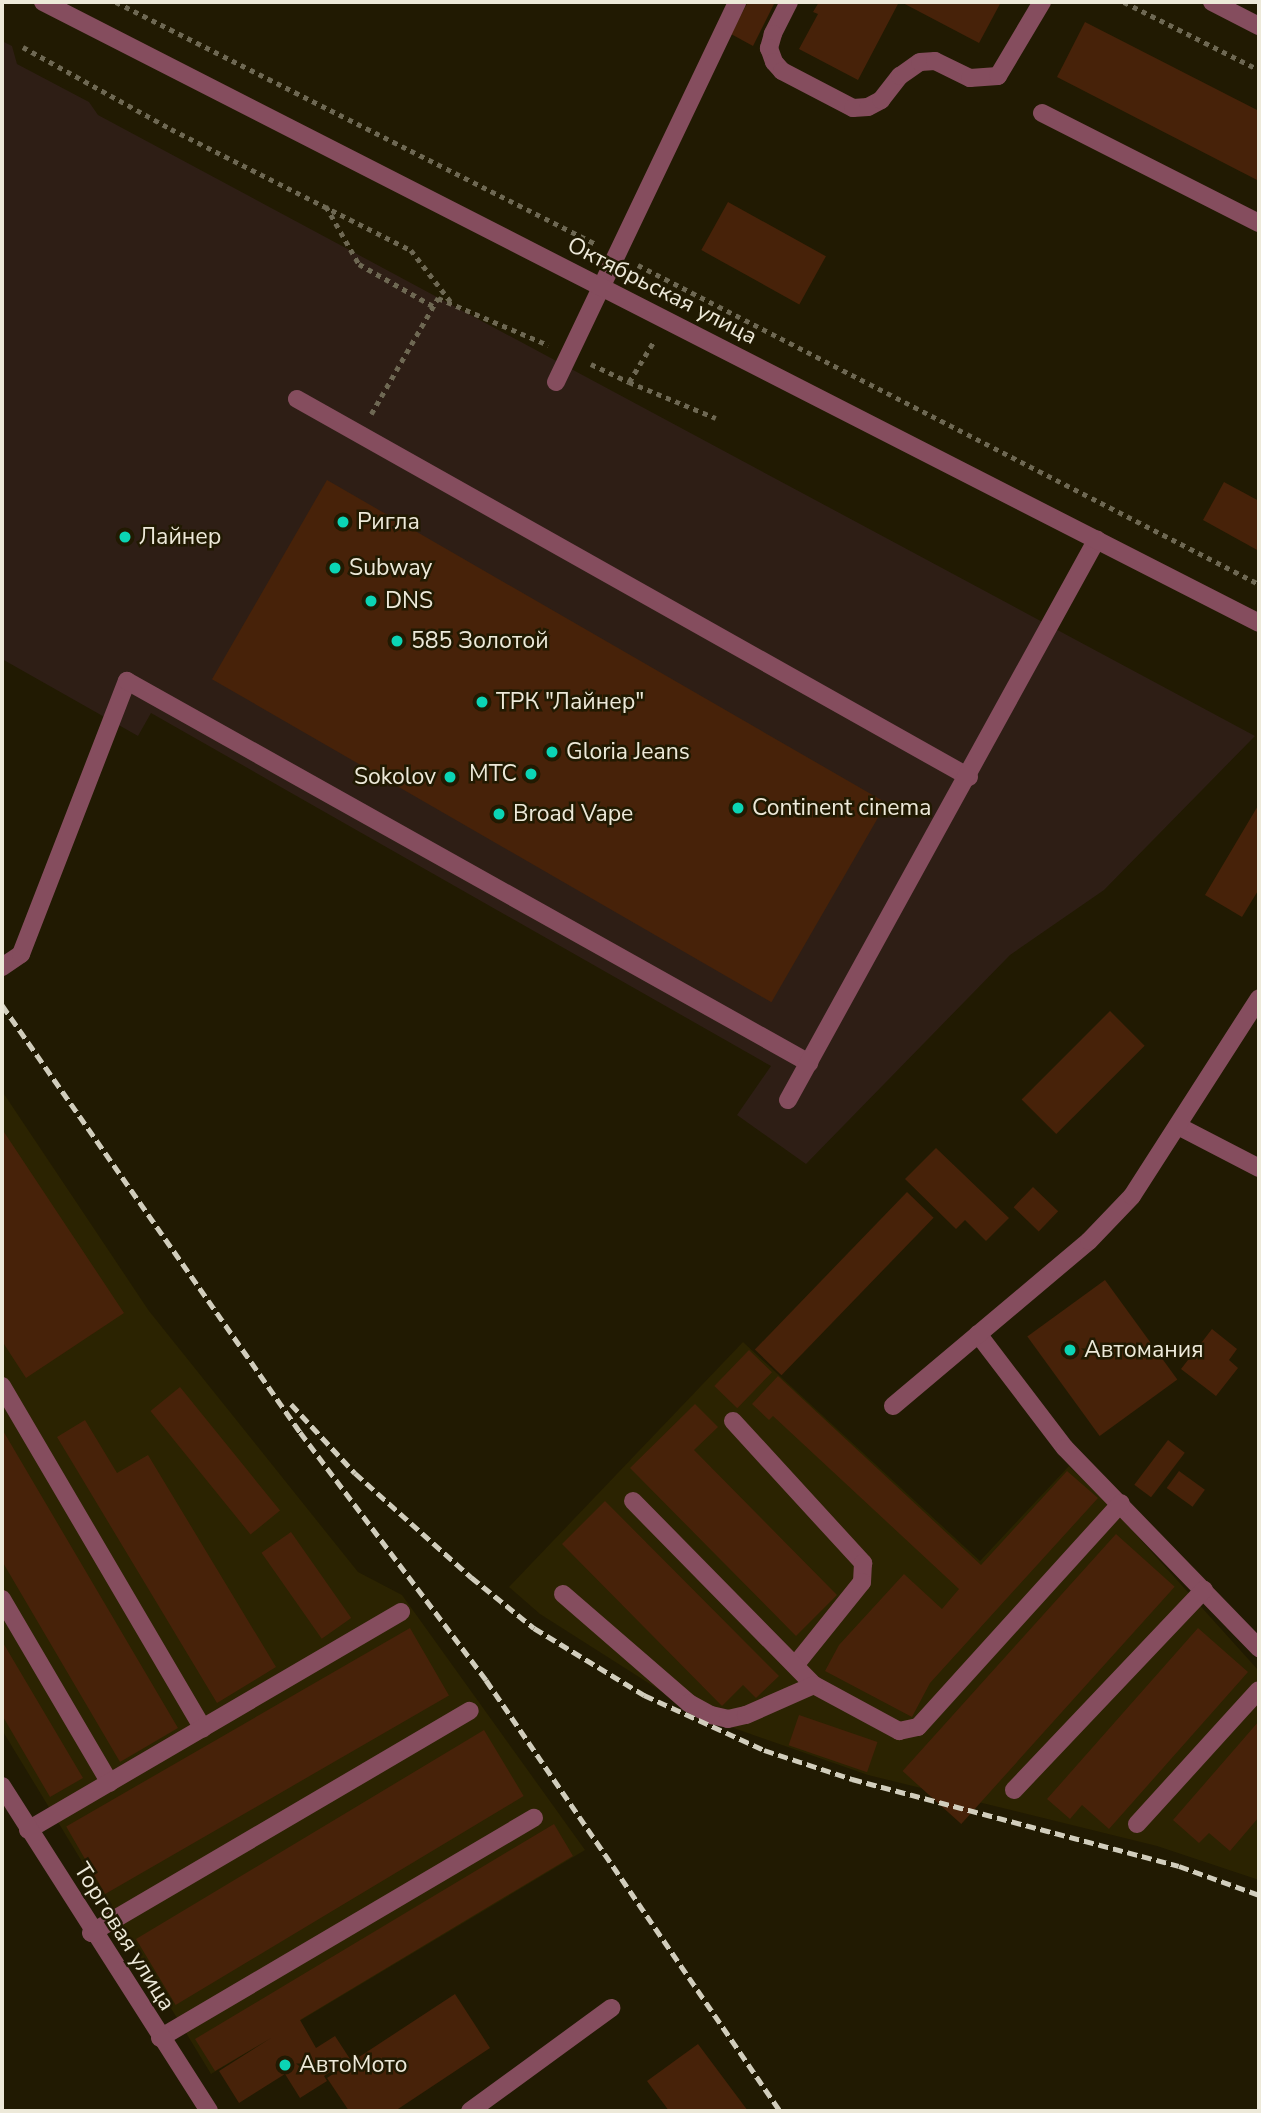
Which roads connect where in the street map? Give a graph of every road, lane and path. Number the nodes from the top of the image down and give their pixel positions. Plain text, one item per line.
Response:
1 (43, 2) edge
2 (116, 2) edge
3 (737, 2) edge
4 (789, 2) edge
5 (1042, 2) edge
6 (1124, 2) edge
7 (1212, 2) edge
8 (1236, 7) edge
9 (1259, 26) edge
10 (23, 47) dead end
11 (1259, 70) edge
12 (1042, 113) dead end
13 (325, 205) junction
14 (1259, 223) edge
15 (617, 255) junction
16 (601, 289) junction
17 (685, 289) junction
18 (451, 302) junction
19 (433, 306) junction
20 (666, 321) junction
21 (569, 355) junction
22 (555, 382) dead end
23 (629, 382) junction
24 (297, 399) dead end
25 (716, 418) dead end
26 (359, 434) junction
27 (1097, 539) junction
28 (1259, 584) edge
29 (1259, 623) edge
30 (969, 777) junction
31 (2, 967) edge
32 (1259, 998) edge
33 (809, 1063) junction
34 (788, 1100) dead end
35 (1180, 1127) junction
36 (1259, 1168) edge
37 (978, 1334) junction
38 (2, 1386) edge
39 (893, 1406) dead end
40 (733, 1421) dead end
41 (632, 1500) dead end
42 (1121, 1503) junction
43 (1204, 1590) junction
44 (564, 1594) dead end
45 (2, 1599) edge
46 (401, 1612) dead end
47 (1259, 1648) edge
48 (796, 1664) junction
49 (814, 1685) junction
50 (1259, 1690) edge
51 (470, 1711) dead end
52 (203, 1728) junction
53 (110, 1783) junction
54 (2, 1786) edge
55 (1014, 1790) dead end
56 (534, 1818) dead end
57 (1137, 1824) dead end
58 (28, 1830) junction
59 (91, 1933) junction
60 (611, 2008) dead end
61 (160, 2038) junction
62 (209, 2111) edge
63 (470, 2111) edge

1 - 16 street, Октябрьская улица
2 - 15 path
3 - 15 street
4 - 5 street
6 - 11 path
7 - 8 street
8 - 9 street
10 - 13 path
12 - 14 street
13 - 18 path
13 - 19 path
15 - 16 street
15 - 17 path
16 - 20 street, Октябрьская улица
16 - 21 street
17 - 20 path
17 - 28 path
18 - 19 path
18 - 21 path
19 - 26 path
20 - 23 path
20 - 27 street, Октябрьская улица
21 - 22 street
21 - 23 path
23 - 25 path
24 - 26 street
26 - 30 street
27 - 29 street, Октябрьская улица
27 - 30 street
30 - 33 street
31 - 33 street
32 - 35 street
33 - 34 street
35 - 36 street
35 - 37 street
37 - 39 street
37 - 42 street
38 - 52 street
40 - 48 street
41 - 48 street
42 - 43 street
42 - 49 street
43 - 47 street
43 - 55 street
44 - 49 street
45 - 53 street
46 - 52 street
48 - 49 street
50 - 57 street
51 - 59 street
52 - 53 street
53 - 58 street
54 - 58 street, Торговая улица
56 - 61 street
58 - 59 street, Торговая улица
59 - 61 street, Торговая улица
60 - 63 street
61 - 62 street, Торговая улица

